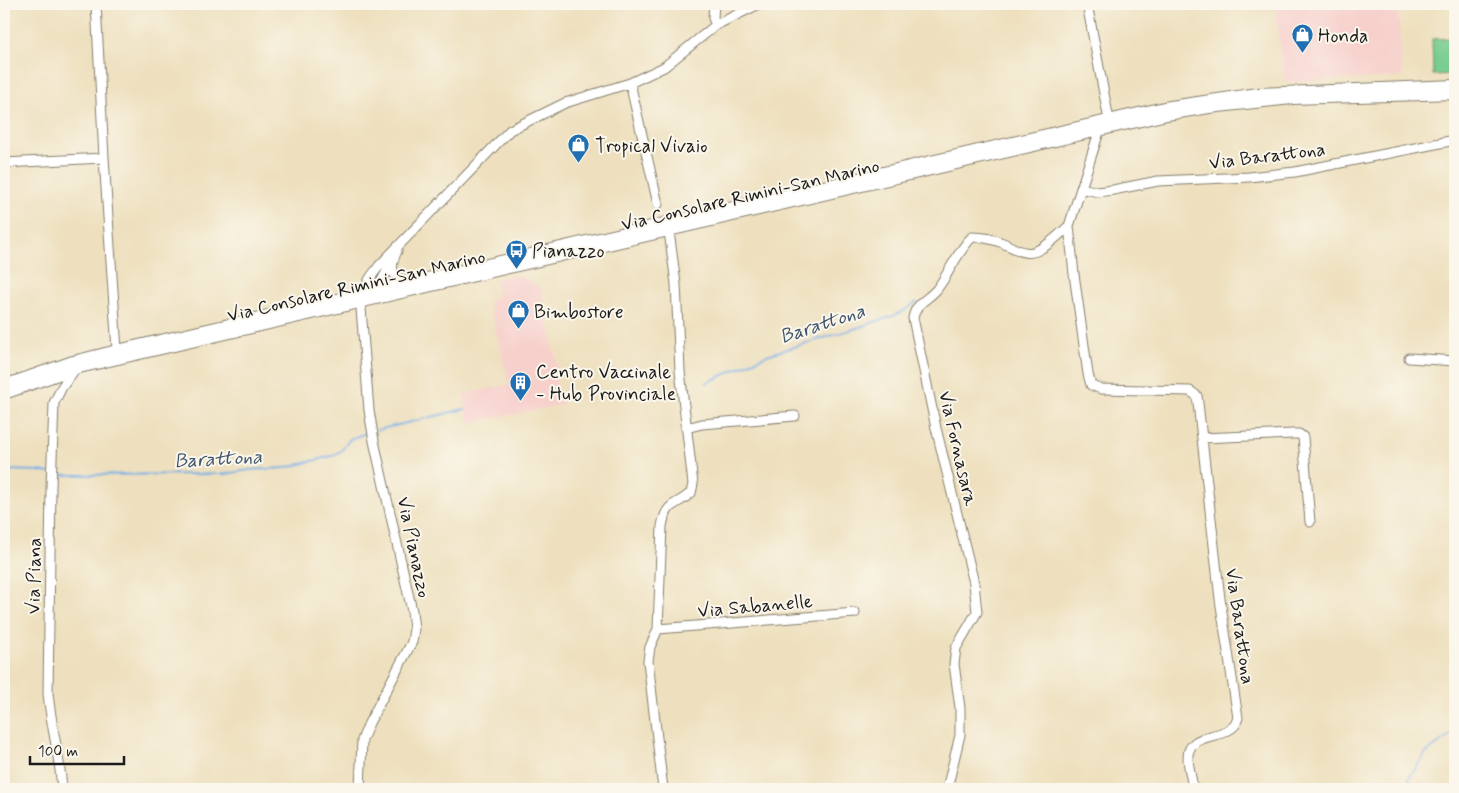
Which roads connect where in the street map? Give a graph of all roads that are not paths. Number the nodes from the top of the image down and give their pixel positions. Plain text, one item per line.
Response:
1 (96, 4) edge
2 (714, 4) edge
3 (720, 4) edge
4 (759, 4) edge
5 (1086, 4) edge
6 (715, 22) junction
7 (630, 83) junction
8 (1455, 85) edge
9 (1455, 94) edge
10 (1110, 120) junction
11 (1099, 132) junction
12 (1455, 140) edge
13 (104, 158) junction
14 (4, 163) edge
15 (1081, 188) junction
16 (658, 204) dead end
17 (1069, 226) junction
18 (669, 231) junction
19 (399, 246) junction
20 (392, 261) junction
21 (413, 282) junction
22 (364, 297) junction
23 (117, 350) junction
24 (1409, 358) dead end
25 (1455, 360) edge
26 (75, 369) junction
27 (4, 385) edge
28 (4, 394) edge
29 (795, 416) dead end
30 (686, 428) junction
31 (1202, 438) junction
32 (1310, 522) dead end
33 (855, 612) dead end
34 (658, 629) junction
35 (62, 789) edge
36 (360, 789) edge
37 (663, 789) edge
38 (947, 789) edge
39 (1193, 789) edge

1 - 13 street
2 - 6 street
3 - 6 street
4 - 6 street
5 - 10 street
6 - 7 street
7 - 16 street, Via Consolare Rimini-San Marino
7 - 19 street
8 - 10 main road, Via Consolare Rimini-San Marino
9 - 11 main road, Via Consolare Rimini-San Marino
10 - 11 street
10 - 21 main road, Via Consolare Rimini-San Marino
11 - 15 street, Via Barattona
11 - 18 main road, Via Consolare Rimini-San Marino
12 - 15 street, Via Barattona
13 - 14 street
13 - 23 street
15 - 17 street, Via Barattona
17 - 31 street, Via Barattona
17 - 38 street, Via Fornasara
18 - 22 main road, Via Consolare Rimini-San Marino
18 - 30 street
19 - 20 street
19 - 22 street
20 - 21 street
20 - 22 street
21 - 22 main road, Via Consolare Rimini-San Marino
22 - 23 main road, Via Consolare Rimini-San Marino
22 - 26 main road, Via Consolare Rimini-San Marino
22 - 36 street, Via Pianazzo
23 - 27 main road, Via Consolare Rimini-San Marino
24 - 25 street
26 - 28 main road, Via Consolare Rimini-San Marino
26 - 35 street, Via Piana
29 - 30 street
30 - 34 street
31 - 32 street
31 - 39 street, Via Barattona
33 - 34 street, Via Sabanelle
34 - 37 street

